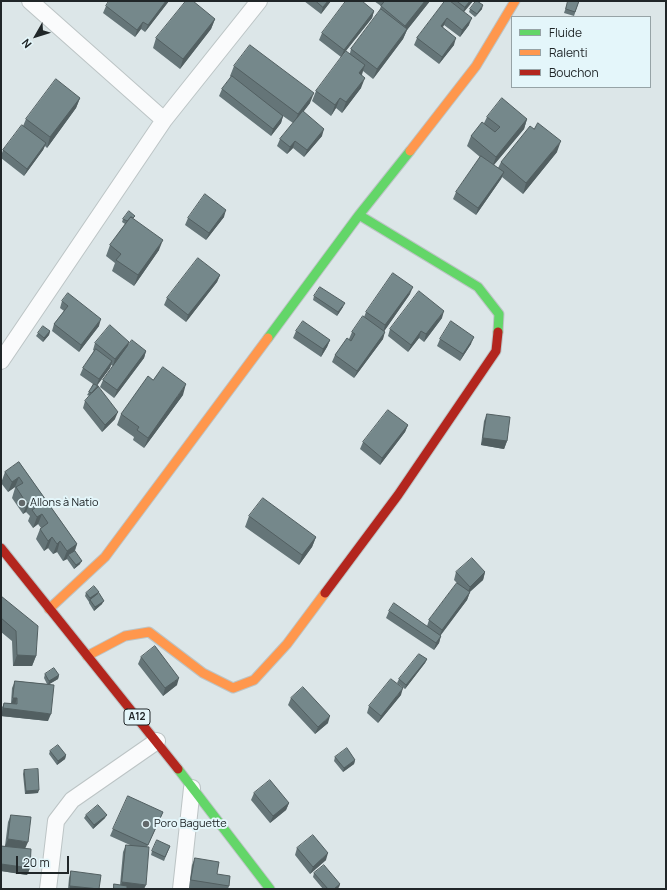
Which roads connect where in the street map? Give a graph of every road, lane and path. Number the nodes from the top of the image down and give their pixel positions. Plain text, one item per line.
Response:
1 (30, 1) edge
2 (259, 1) edge
3 (515, 1) edge
4 (164, 120) junction
5 (359, 215) junction
6 (1, 361) edge
7 (1, 548) edge
8 (49, 609) junction
9 (87, 656) junction
10 (157, 741) junction
11 (192, 788) junction
12 (48, 889) edge
13 (181, 889) edge
14 (270, 889) edge

1 - 4 street
2 - 4 street
3 - 5 street
4 - 6 street
5 - 8 street
5 - 9 street
7 - 8 street, A12
8 - 9 street, A12
9 - 10 street, A12
10 - 11 street, A12
10 - 12 street
11 - 13 street
11 - 14 street, A12

